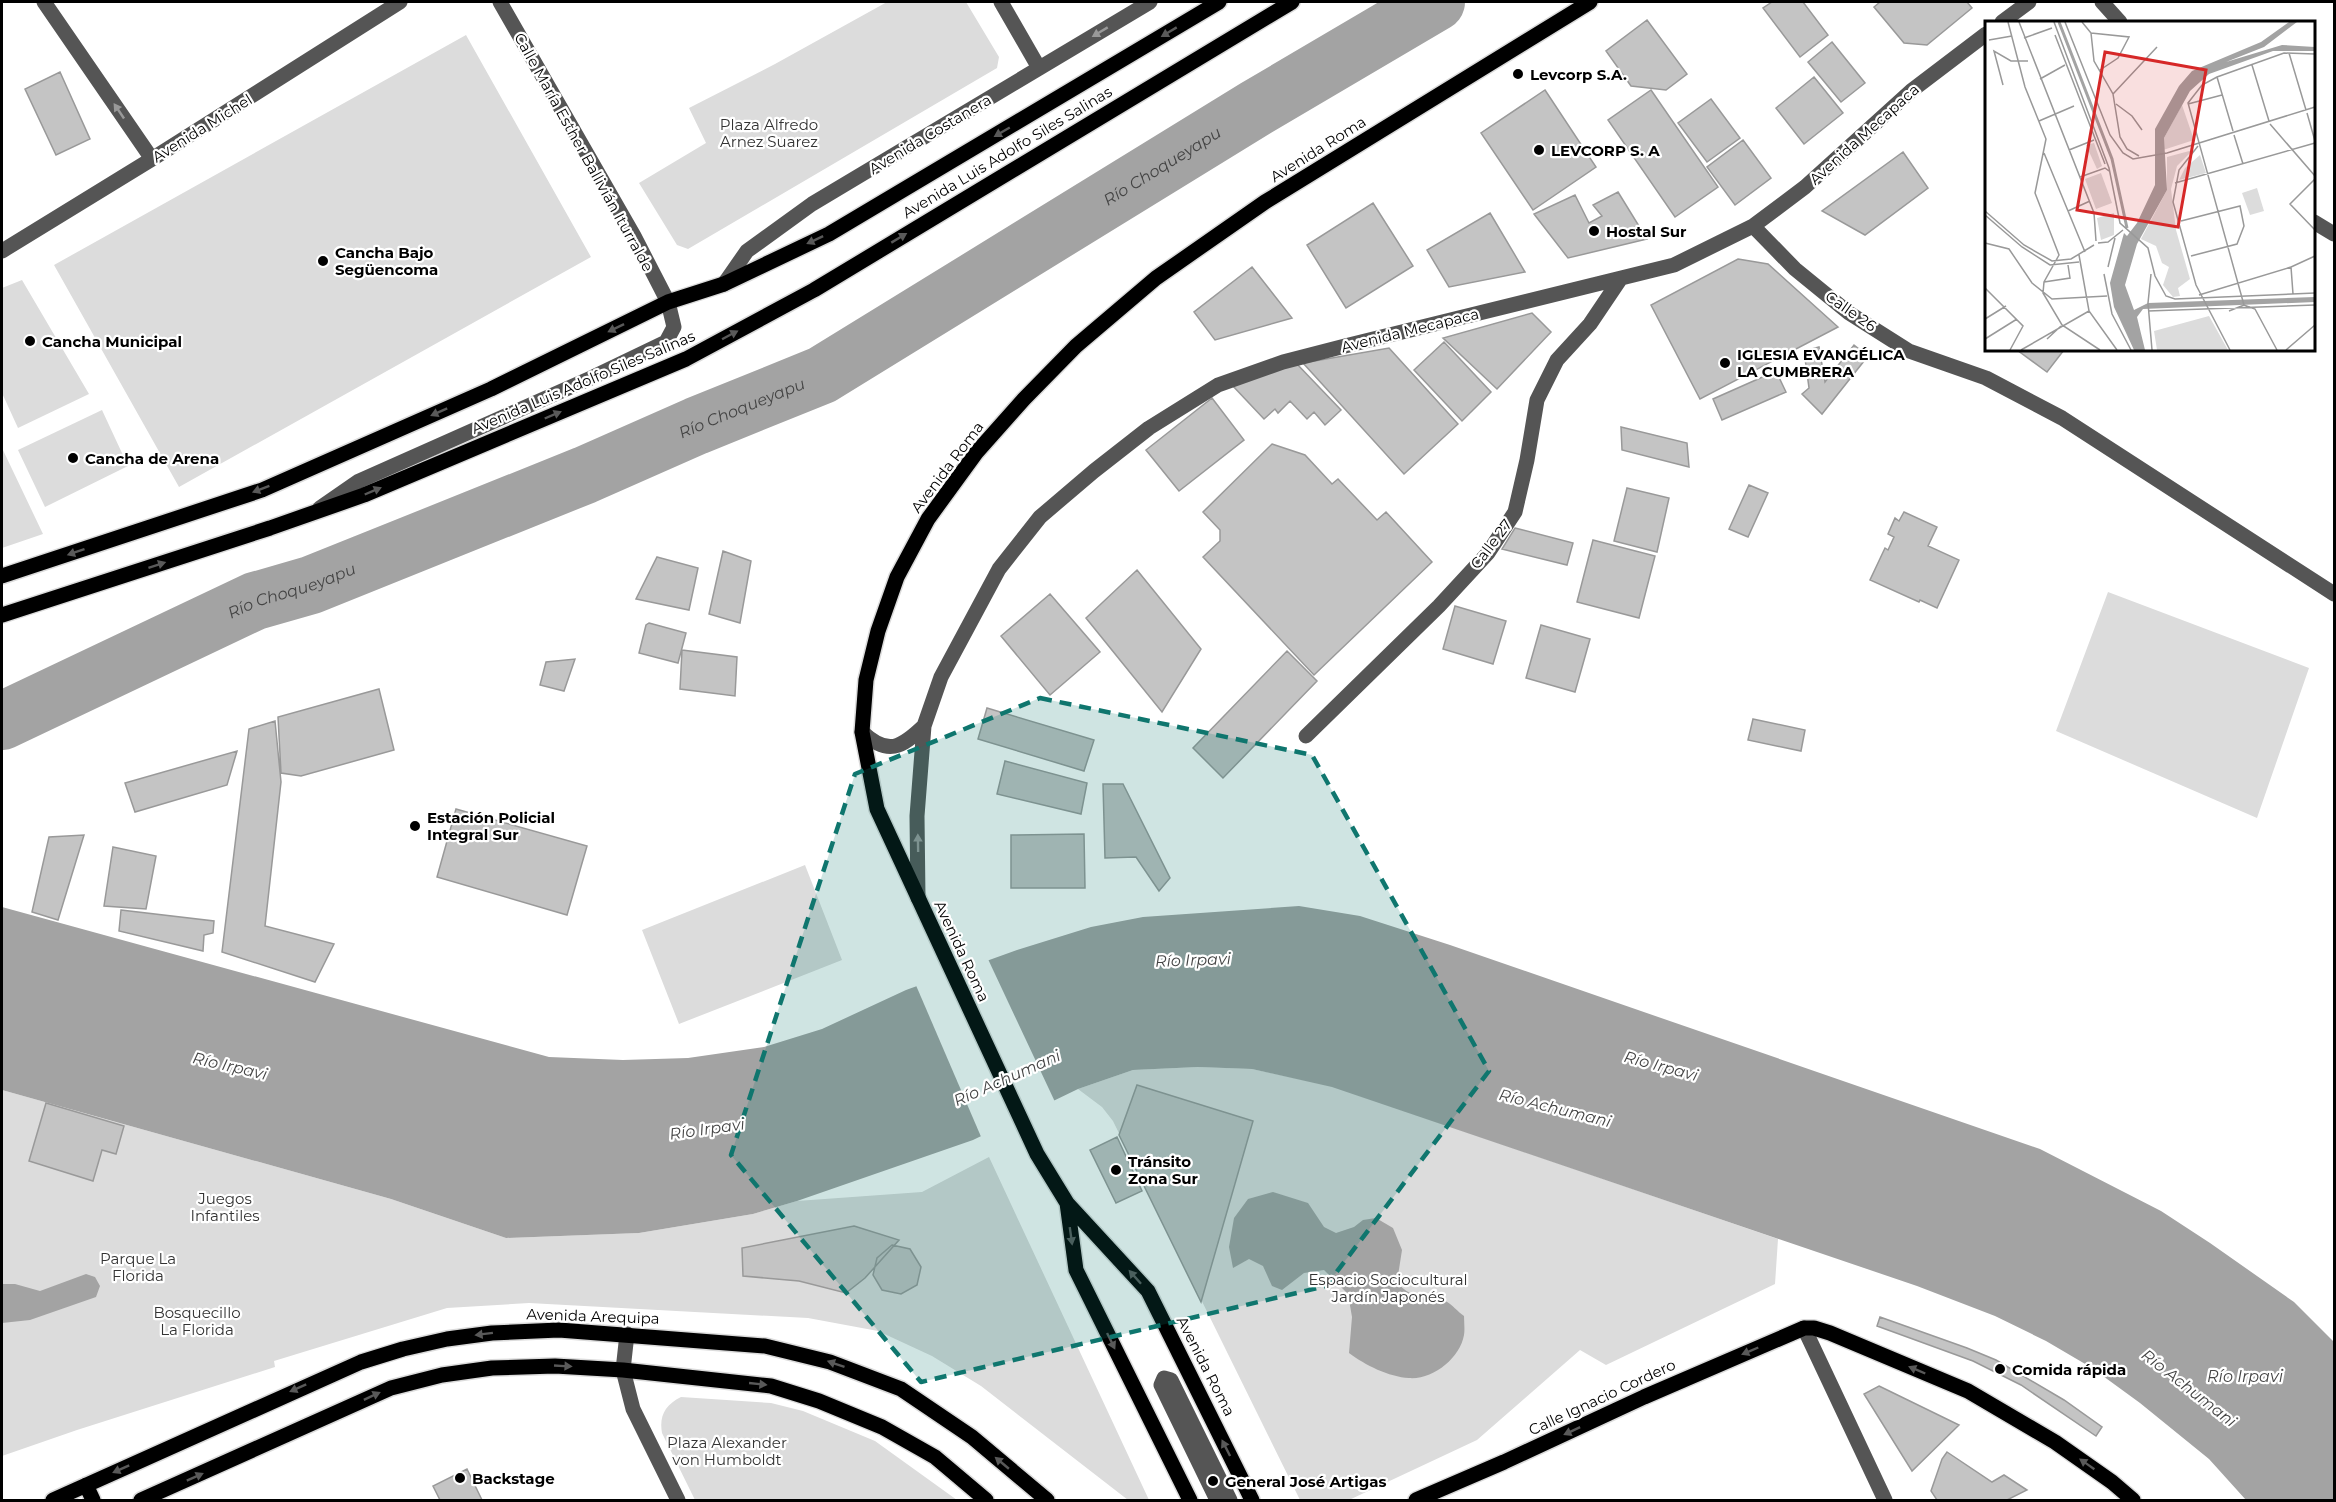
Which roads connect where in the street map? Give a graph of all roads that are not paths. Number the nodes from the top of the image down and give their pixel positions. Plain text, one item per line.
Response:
1 (44, 2) edge
2 (400, 2) edge
3 (500, 2) edge
4 (1001, 2) edge
5 (1150, 2) edge
6 (1220, 2) edge
7 (1292, 2) edge
8 (1590, 2) edge
9 (2029, 2) edge
10 (2102, 2) edge
11 (2002, 21) edge
12 (2119, 21) edge
13 (1985, 35) edge
14 (1039, 68) junction
15 (152, 159) junction
16 (2315, 223) edge
17 (1753, 226) junction
18 (2334, 234) edge
19 (2, 251) edge
20 (1621, 278) junction
21 (724, 284) junction
22 (668, 302) junction
23 (318, 510) junction
24 (2, 576) edge
25 (2334, 594) edge
26 (2, 615) edge
27 (924, 726) junction
28 (862, 732) junction
29 (1306, 736) dead end
30 (918, 901) junction
31 (1067, 1203) junction
32 (1804, 1328) junction
33 (627, 1334) junction
34 (623, 1370) junction
35 (86, 1485) junction
36 (53, 1500) edge
37 (93, 1500) edge
38 (141, 1500) edge
39 (678, 1500) edge
40 (986, 1500) edge
41 (1047, 1500) edge
42 (1190, 1500) edge
43 (1217, 1500) edge
44 (1230, 1500) edge
45 (1252, 1500) edge
46 (1416, 1500) edge
47 (1885, 1500) edge
48 (2133, 1500) edge

15 -> 1 street
2 - 15 street, Avenida Michel
3 - 22 street, Calle María Esther Ballivián Iturralde
4 - 14 street
5 -> 14 street, Avenida Costanera
6 -> 21 main road, Avenida Luis Adolfo Siles Salinas
23 -> 7 main road, Avenida Luis Adolfo Siles Salinas
8 - 28 main road, Avenida Roma
9 - 11 street
10 - 12 street
13 - 17 street, Avenida Mecapaca
14 - 21 street, Avenida Costanera
15 - 19 street, Avenida Michel
16 - 18 street
17 - 20 street, Avenida Mecapaca
17 - 25 street, Calle 26
20 - 27 street, Avenida Mecapaca
20 - 29 street, Calle 27
21 - 22 main road, Avenida Luis Adolfo Siles Salinas
22 - 23 street, Calle María Esther Ballivián Iturralde
22 -> 24 main road, Avenida Luis Adolfo Siles Salinas
26 -> 23 main road, Avenida Luis Adolfo Siles Salinas
27 - 28 street
30 -> 27 street, Avenida Mecapaca
28 - 30 main road, Avenida Roma
30 - 31 main road, Avenida Roma
31 -> 42 main road, Avenida Roma
45 -> 31 main road, Avenida Roma
32 -> 46 main road, Calle Ignacio Cordero
32 - 47 street
48 -> 32 main road
33 - 34 street
33 -> 35 main road, Avenida Arequipa
41 -> 33 main road, Avenida Arequipa
38 -> 34 main road
34 - 39 street
34 -> 40 main road
35 - 36 main road, Avenida Arequipa
35 - 37 main road
43 - 44 street

